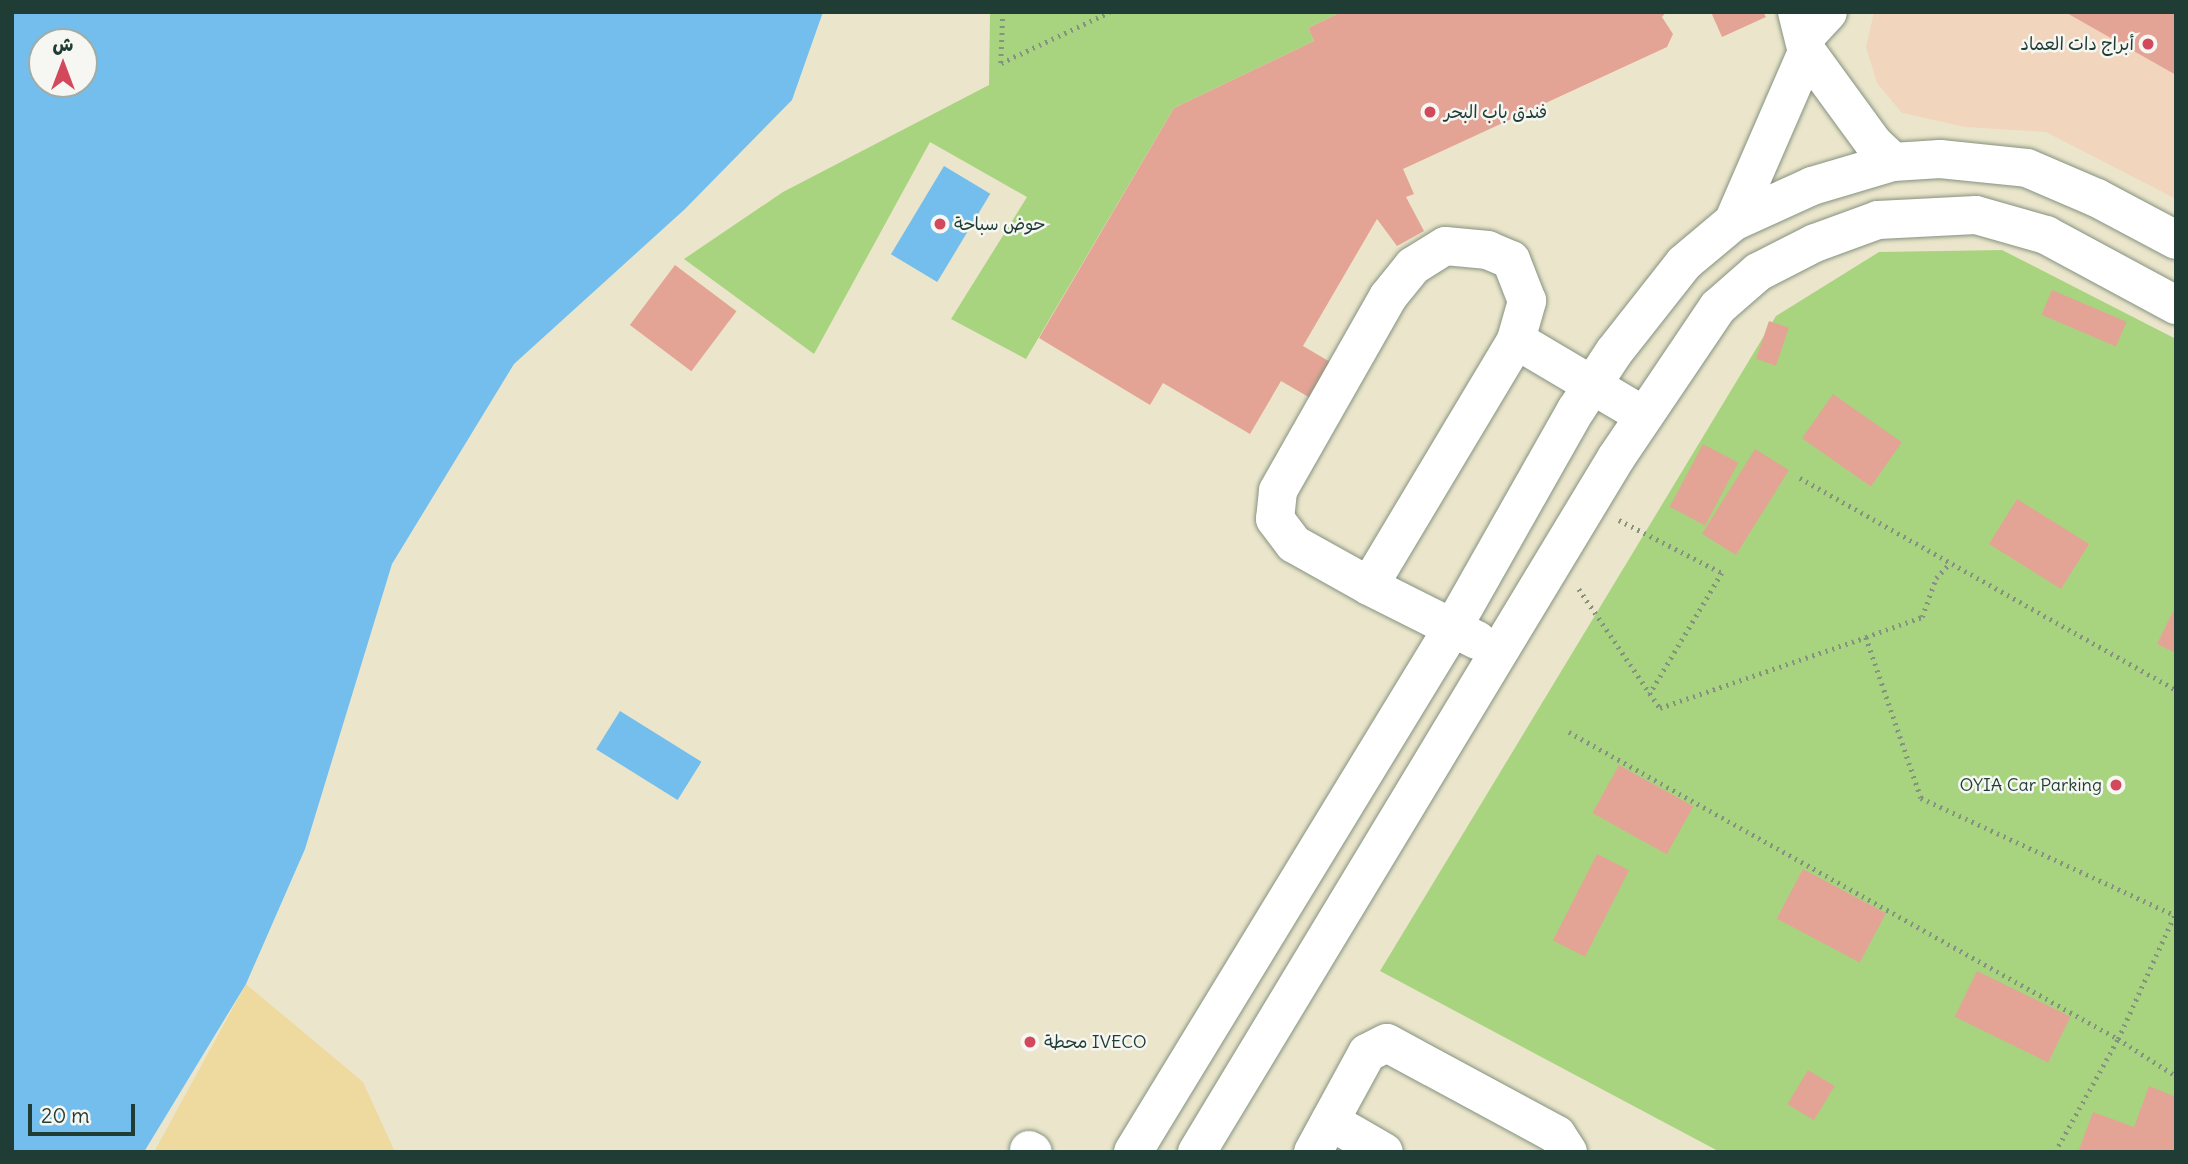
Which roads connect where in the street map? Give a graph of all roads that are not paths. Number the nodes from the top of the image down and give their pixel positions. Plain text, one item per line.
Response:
1 (1809, 29) edge
2 (1893, 162) junction
3 (1733, 222) junction
4 (2176, 240) edge
5 (2176, 305) edge
6 (1516, 340) junction
7 (1591, 387) junction
8 (1643, 415) junction
9 (1369, 586) junction
10 (1453, 627) junction
11 (1497, 651) junction
12 (1322, 1136) edge
13 (1133, 1152) edge
14 (1197, 1152) edge
15 (1384, 1152) edge
16 (1568, 1152) edge

1 - 2 street
1 - 3 street
2 - 3 street
2 - 4 street
3 - 7 street
5 - 8 street
6 - 7 street
6 - 9 street
6 - 9 street
7 - 8 street
7 - 10 street
8 - 11 street
9 - 10 street
10 - 11 street
10 - 13 street
11 - 14 street
12 - 15 street
12 - 16 street

